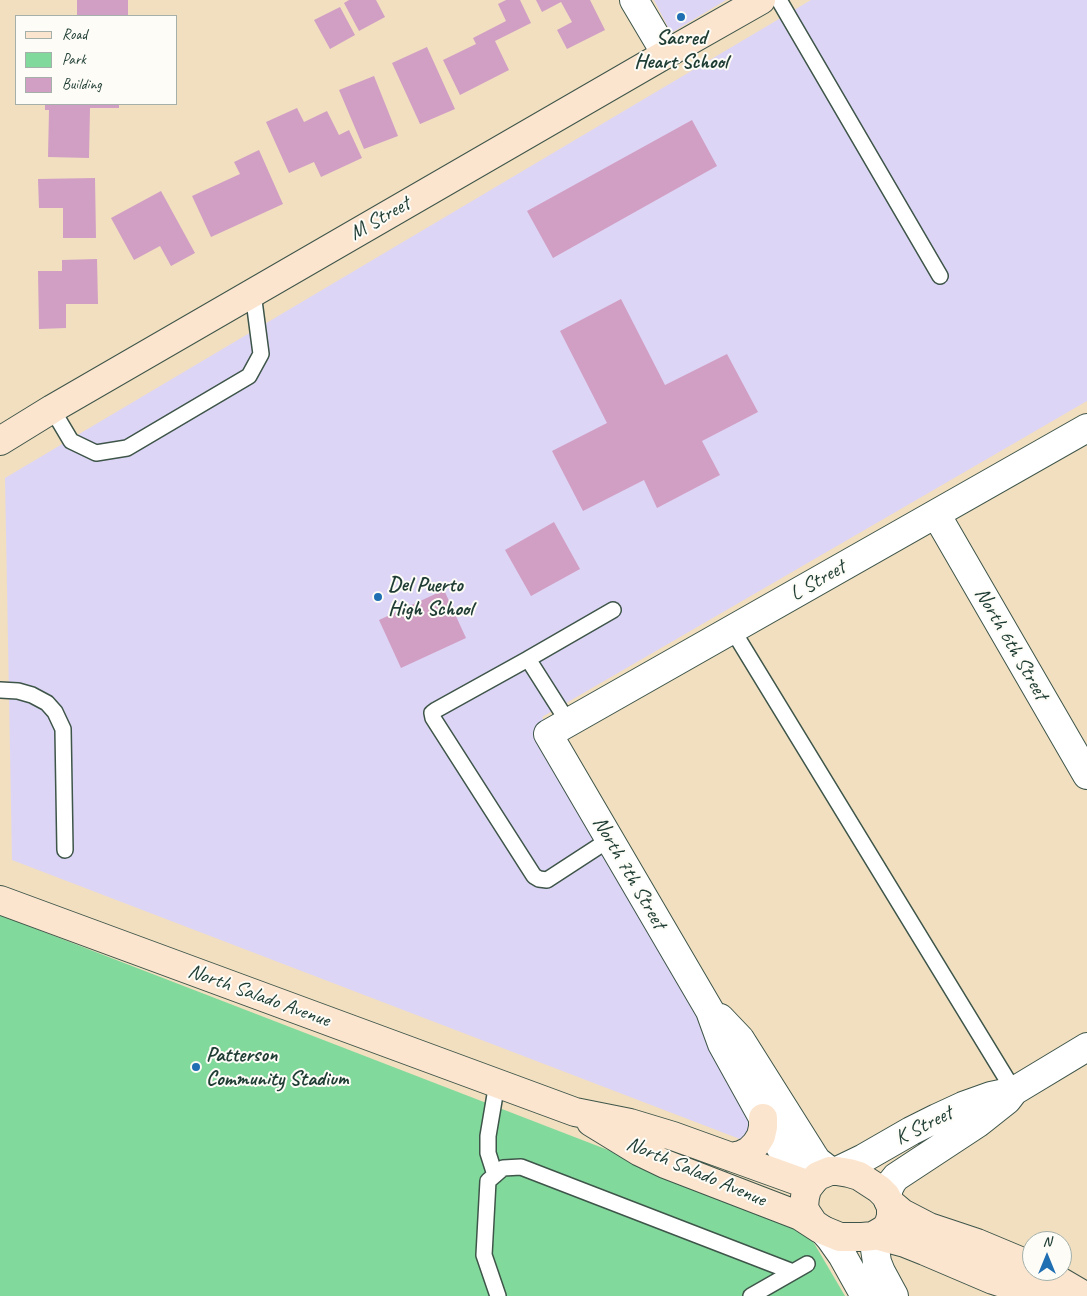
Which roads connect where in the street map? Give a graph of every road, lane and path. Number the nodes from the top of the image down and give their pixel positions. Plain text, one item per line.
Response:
1 (634, 0) edge
2 (761, 0) edge
3 (779, 0) edge
4 (666, 54) junction
5 (940, 276) dead end
6 (253, 293) junction
7 (52, 409) junction
8 (1087, 428) edge
9 (0, 441) edge
10 (936, 514) junction
11 (613, 610) dead end
12 (732, 629) junction
13 (528, 659) junction
14 (0, 690) edge
15 (558, 728) junction
16 (1087, 775) edge
17 (610, 840) junction
18 (65, 850) dead end
19 (0, 900) edge
20 (710, 1011) junction
21 (1087, 1047) edge
22 (497, 1083) junction
23 (1014, 1091) junction
24 (575, 1112) junction
25 (763, 1118) junction
26 (731, 1157) junction
27 (495, 1174) junction
28 (822, 1177) junction
29 (888, 1201) junction
30 (821, 1229) junction
31 (874, 1236) junction
32 (1022, 1262) edge
33 (807, 1264) dead end
34 (793, 1272) junction
35 (1059, 1281) edge
36 (498, 1296) edge
37 (751, 1296) edge
38 (865, 1296) edge
39 (894, 1296) edge
40 (1050, 1296) edge
41 (1085, 1296) edge

1 - 4 street
2 - 4 main road, M Street
3 - 5 lane
4 - 6 main road, M Street
6 - 7 main road, M Street
6 - 7 lane
7 - 9 main road, M Street
8 - 10 street, L Street
10 - 12 street, L Street
10 - 16 street, North 6th Street
11 - 13 lane
12 - 15 street, L Street
12 - 23 lane
13 - 15 lane
13 - 17 lane
14 - 18 lane
15 - 17 street, North 7th Street
17 - 20 street, North 7th Street
19 - 22 main road, North Salado Avenue
20 - 25 street, North 7th Street
20 - 28 street, North 7th Street
21 - 23 street, K Street
22 - 24 main road, North Salado Avenue
22 - 27 lane
23 - 28 street, K Street
23 - 29 street, K Street
24 - 26 main road, North Salado Avenue
24 - 30 main road, North Salado Avenue
25 - 26 main road
25 - 28 street, North 7th Street
26 - 28 main road, North Salado Avenue
27 - 34 lane
27 - 36 lane
28 - 29 main road
28 - 30 main road
29 - 31 main road
29 - 32 main road
30 - 31 main road
30 - 38 street
31 - 39 street
31 - 40 main road
33 - 34 lane
34 - 37 lane
35 - 41 main road

